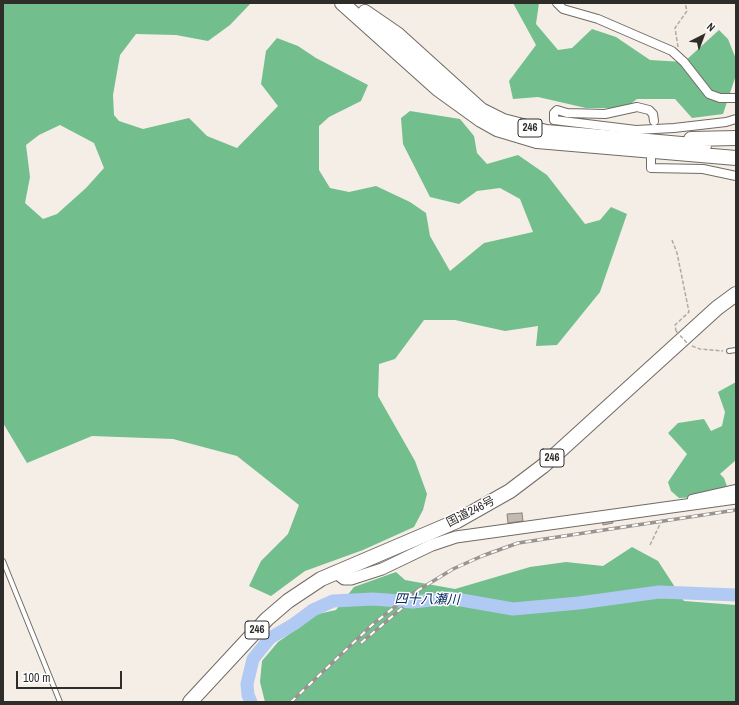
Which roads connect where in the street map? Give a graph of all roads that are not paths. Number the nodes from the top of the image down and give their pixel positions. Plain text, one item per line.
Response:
1 (342, 3) edge
2 (355, 3) edge
3 (557, 3) edge
4 (736, 98) edge
5 (736, 118) edge
6 (654, 121) dead end
7 (736, 138) edge
8 (736, 149) edge
9 (654, 150) junction
10 (736, 158) edge
11 (736, 166) edge
12 (736, 176) edge
13 (736, 294) edge
14 (736, 350) edge
15 (729, 351) road end
16 (736, 489) edge
17 (736, 498) edge
18 (679, 506) junction
19 (3, 561) edge
20 (335, 572) junction
21 (60, 702) edge
22 (190, 702) edge

1 - 9 highway
2 - 9 highway, 246
3 - 4 street
5 - 6 street
7 - 9 highway
8 - 9 highway
9 - 10 highway
9 - 11 highway
9 - 12 street
13 - 20 highway, 国道246号 / 246
14 - 15 lane
16 - 18 street
17 - 18 street
18 - 20 street
19 - 21 lane
20 - 22 highway, 国道246号 / 246

